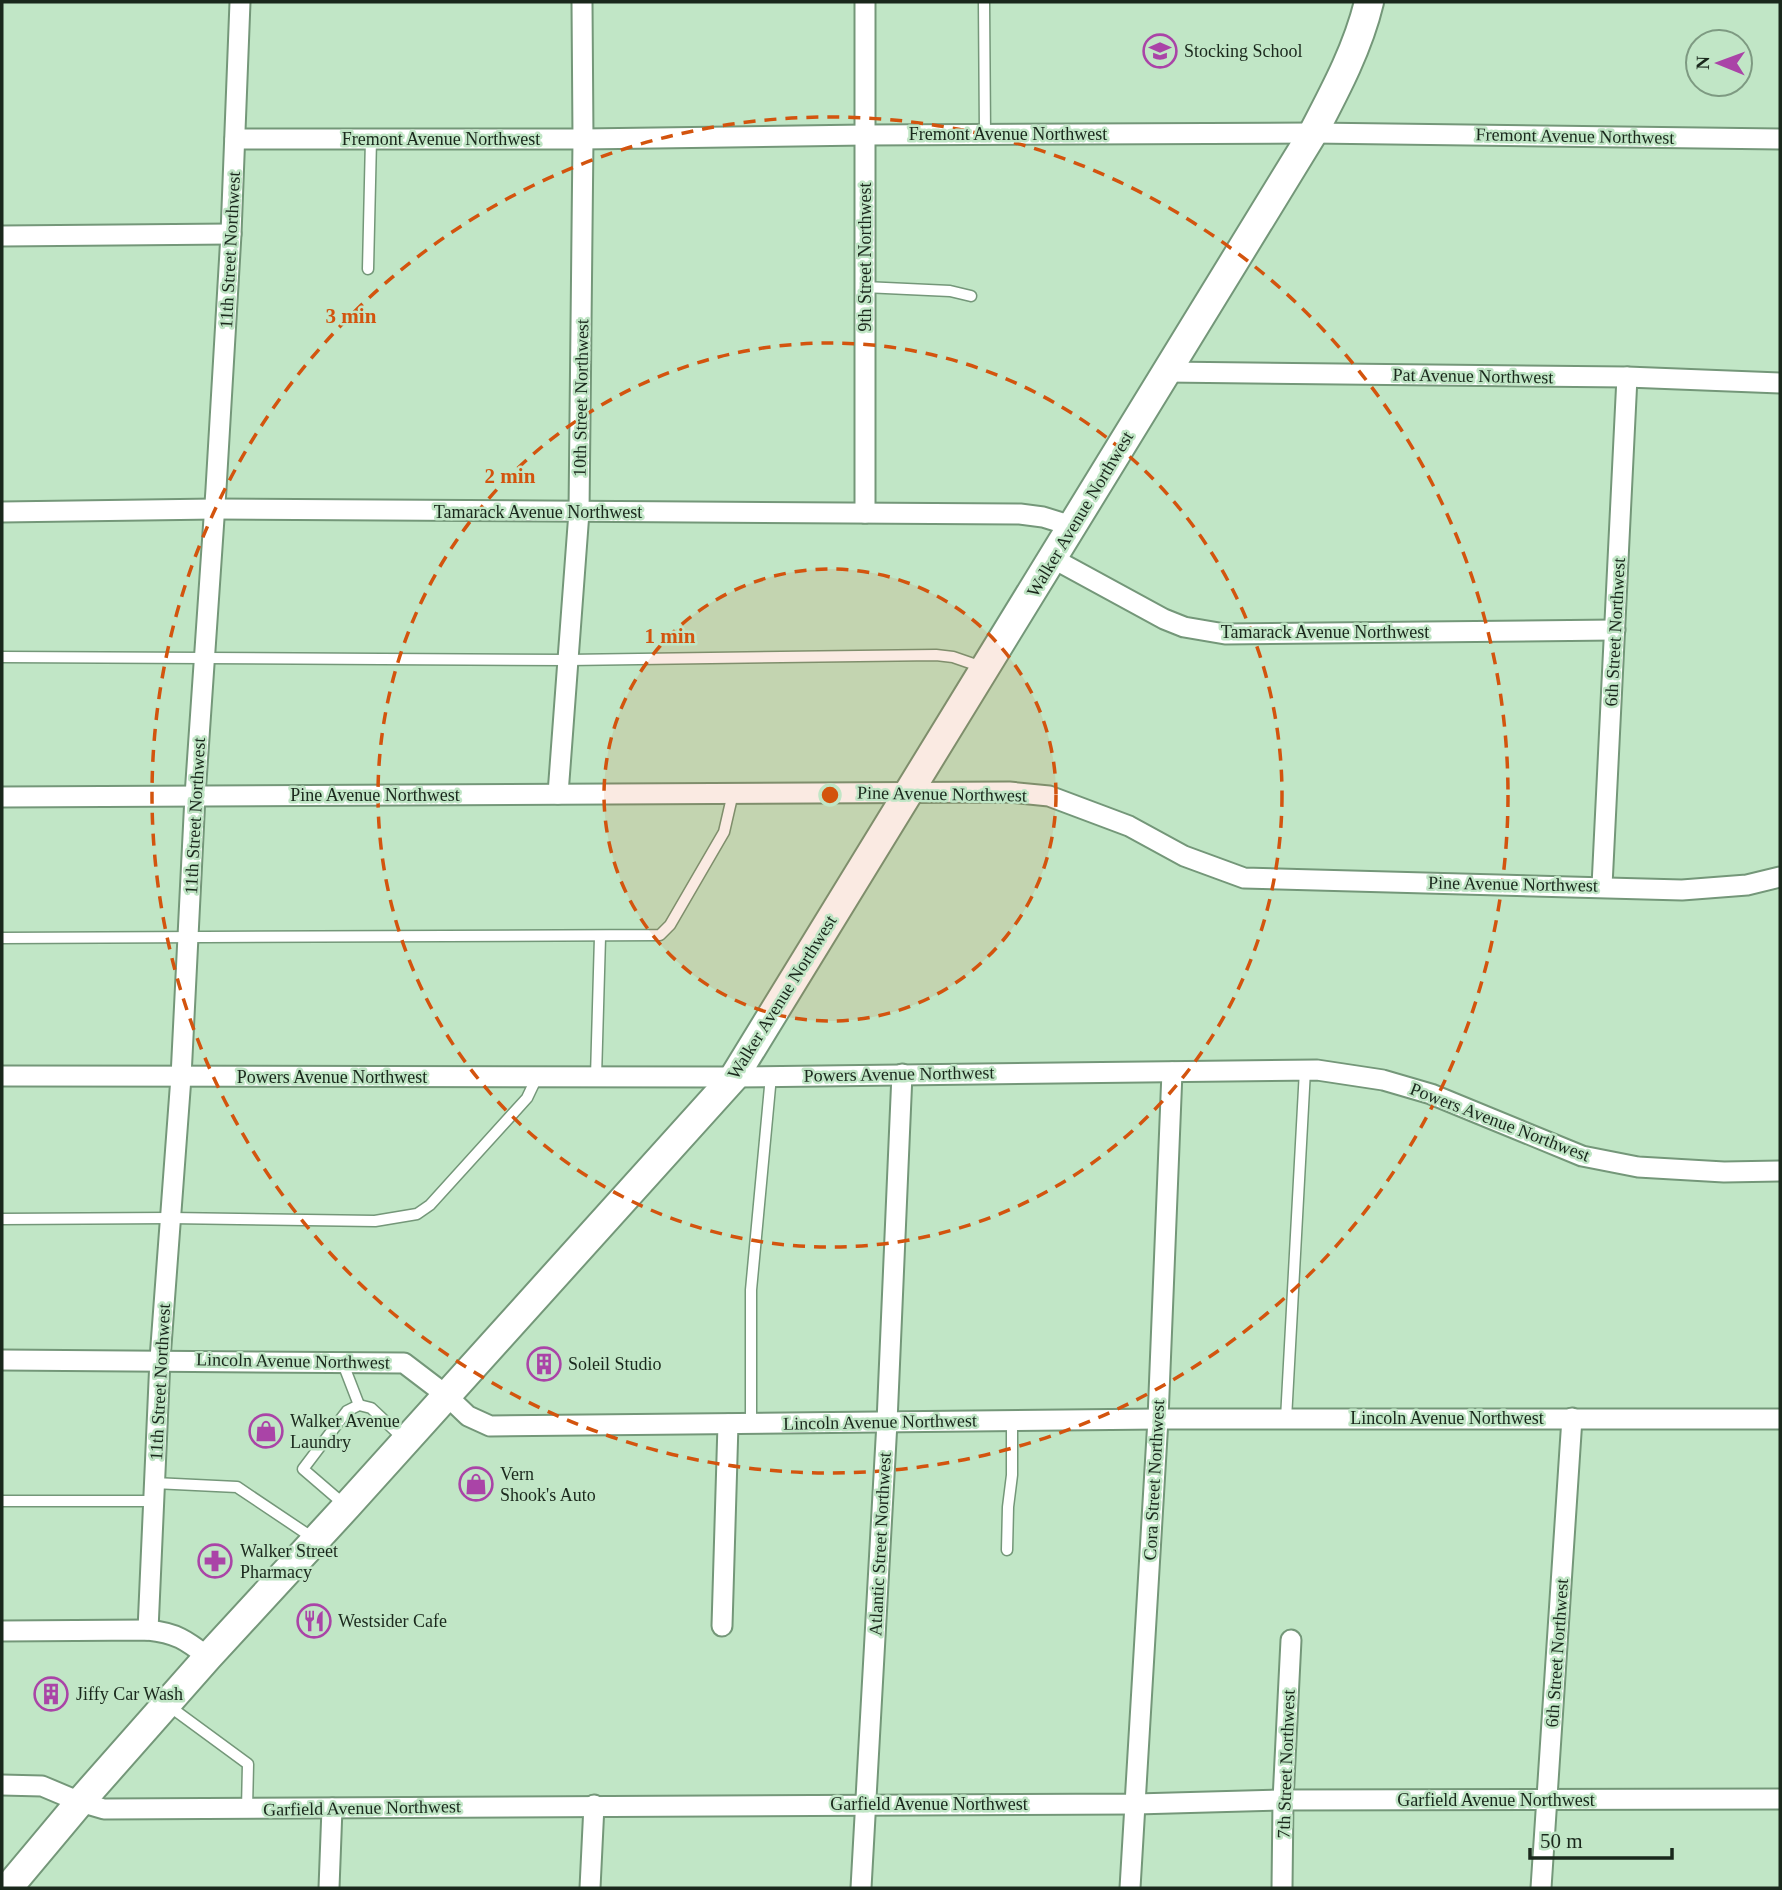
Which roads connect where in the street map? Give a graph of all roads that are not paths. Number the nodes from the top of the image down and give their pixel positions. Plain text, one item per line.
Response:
1 (240, 2) edge
2 (582, 2) edge
3 (865, 2) edge
4 (984, 2) edge
5 (1369, 2) edge
6 (1313, 133) junction
7 (985, 134) junction
8 (865, 135) junction
9 (235, 139) junction
10 (371, 139) junction
11 (583, 139) junction
12 (1780, 139) edge
13 (231, 234) junction
14 (2, 236) edge
15 (368, 269) dead end
16 (864, 287) junction
17 (971, 296) dead end
18 (1166, 372) junction
19 (1627, 377) junction
20 (1780, 383) edge
21 (215, 509) junction
22 (2, 512) edge
23 (579, 512) junction
24 (864, 513) junction
25 (1072, 526) junction
26 (1052, 558) junction
27 (1615, 631) junction
28 (2, 657) edge
29 (205, 657) junction
30 (568, 660) junction
31 (986, 669) junction
32 (733, 793) junction
33 (909, 793) junction
34 (558, 794) junction
35 (195, 796) junction
36 (2, 797) edge
37 (1780, 877) edge
38 (1602, 886) junction
39 (600, 937) junction
40 (188, 938) junction
41 (2, 939) edge
42 (1305, 1070) junction
43 (1172, 1072) junction
44 (902, 1074) junction
45 (2, 1076) edge
46 (771, 1076) junction
47 (181, 1077) junction
48 (537, 1077) junction
49 (596, 1077) junction
50 (734, 1077) junction
51 (1780, 1171) edge
52 (170, 1218) junction
53 (2, 1219) edge
54 (160, 1359) junction
55 (2, 1360) edge
56 (342, 1362) junction
57 (446, 1395) junction
58 (359, 1405) junction
59 (1572, 1418) junction
60 (1158, 1419) junction
61 (1286, 1419) junction
62 (1780, 1419) edge
63 (1012, 1421) junction
64 (887, 1422) junction
65 (729, 1424) junction
66 (751, 1424) junction
67 (405, 1440) junction
68 (154, 1492) junction
69 (2, 1501) edge
70 (347, 1506) junction
71 (314, 1539) junction
72 (1007, 1550) dead end
73 (722, 1626) dead end
74 (148, 1630) junction
75 (2, 1631) edge
76 (1291, 1640) dead end
77 (208, 1657) junction
78 (166, 1704) junction
79 (2, 1785) edge
80 (1780, 1799) edge
81 (1283, 1800) junction
82 (1547, 1800) junction
83 (79, 1802) junction
84 (866, 1804) junction
85 (1136, 1804) junction
86 (594, 1805) junction
87 (332, 1808) junction
88 (247, 1809) junction
89 (8, 1888) edge
90 (329, 1888) edge
91 (590, 1888) edge
92 (861, 1888) edge
93 (1130, 1888) edge
94 (1282, 1888) edge
95 (1541, 1888) edge

1 - 9 street, 11th Street Northwest
2 - 11 street, 10th Street Northwest
3 - 8 street, 9th Street Northwest
4 - 7 lane
5 - 6 main road
6 - 7 street, Fremont Avenue Northwest
6 - 12 street, Fremont Avenue Northwest
6 - 18 main road, Walker Avenue Northwest
7 - 8 street, Fremont Avenue Northwest
8 - 11 street, Fremont Avenue Northwest
8 - 16 street, 9th Street Northwest
9 - 10 street, Fremont Avenue Northwest
9 - 13 street, 11th Street Northwest
10 - 11 street, Fremont Avenue Northwest
10 - 15 lane
11 - 23 street, 10th Street Northwest
13 - 14 street
13 - 21 street, 11th Street Northwest
16 - 17 lane
16 - 24 street, 9th Street Northwest
18 - 19 street, Pat Avenue Northwest
18 - 25 main road, Walker Avenue Northwest
19 - 20 street, Pat Avenue Northwest
19 - 27 street, 6th Street Northwest
21 - 22 street, Tamarack Avenue Northwest
21 - 23 street, Tamarack Avenue Northwest
21 - 29 street, 11th Street Northwest
23 - 24 street, Tamarack Avenue Northwest
23 - 30 street, 10th Street Northwest
24 - 25 street, Tamarack Avenue Northwest
25 - 26 main road, Walker Avenue Northwest
26 - 27 street, Tamarack Avenue Northwest
26 - 31 main road, Walker Avenue Northwest
27 - 38 street, 6th Street Northwest
28 - 29 lane
29 - 30 lane
29 - 35 street, 11th Street Northwest
30 - 31 lane
30 - 34 street, 10th Street Northwest
31 - 33 main road, Walker Avenue Northwest
32 - 33 street, Pine Avenue Northwest
32 - 34 street, Pine Avenue Northwest
32 - 39 lane
33 - 38 street, Pine Avenue Northwest
33 - 50 main road, Walker Avenue Northwest
34 - 35 street, Pine Avenue Northwest
35 - 36 street, Pine Avenue Northwest
35 - 40 street, 11th Street Northwest
37 - 38 street, Pine Avenue Northwest
39 - 40 lane
39 - 49 lane
40 - 41 lane
40 - 47 street, 11th Street Northwest
42 - 43 street, Powers Avenue Northwest
42 - 51 street, Powers Avenue Northwest
42 - 61 lane
43 - 44 street, Powers Avenue Northwest
43 - 60 street, Cora Street Northwest
44 - 46 street, Powers Avenue Northwest
44 - 64 street, Atlantic Street Northwest
45 - 47 street, Powers Avenue Northwest
46 - 50 street, Powers Avenue Northwest
46 - 66 lane
47 - 48 street, Powers Avenue Northwest
47 - 52 street, 11th Street Northwest
48 - 49 street, Powers Avenue Northwest
48 - 52 lane
49 - 50 street, Powers Avenue Northwest
50 - 57 main road, Walker Avenue Northwest
52 - 53 lane
52 - 54 street, 11th Street Northwest
54 - 55 street, Lincoln Avenue Northwest
54 - 56 street, Lincoln Avenue Northwest
54 - 68 street, 11th Street Northwest
56 - 57 street, Lincoln Avenue Northwest
56 - 58 lane
57 - 65 street, Lincoln Avenue Northwest
57 - 67 main road, Walker Avenue Northwest
58 - 67 lane
58 - 70 lane
59 - 61 street, Lincoln Avenue Northwest
59 - 62 street, Lincoln Avenue Northwest
59 - 82 street, 6th Street Northwest
60 - 61 street, Lincoln Avenue Northwest
60 - 63 street, Lincoln Avenue Northwest
60 - 85 street, Cora Street Northwest
63 - 64 street, Lincoln Avenue Northwest
63 - 72 lane
64 - 66 street, Lincoln Avenue Northwest
64 - 84 street, Atlantic Street Northwest
65 - 66 street, Lincoln Avenue Northwest
65 - 73 street
67 - 70 main road, Walker Avenue Northwest
68 - 69 lane
68 - 71 lane
68 - 74 street, 11th Street Northwest
70 - 71 main road, Walker Avenue Northwest
71 - 77 main road, Walker Avenue Northwest
74 - 75 street
74 - 77 street
76 - 81 street, 7th Street Northwest
77 - 78 main road, Walker Avenue Northwest
78 - 83 main road, Walker Avenue Northwest
78 - 88 lane
79 - 83 street, Garfield Avenue Northwest
80 - 82 street, Garfield Avenue Northwest
81 - 82 street, Garfield Avenue Northwest
81 - 85 street, Garfield Avenue Northwest
81 - 94 street, 7th Street Northwest
82 - 95 street, 6th Street Northwest
83 - 88 street, Garfield Avenue Northwest
83 - 89 main road, Walker Avenue Northwest
84 - 85 street, Garfield Avenue Northwest
84 - 86 street, Garfield Avenue Northwest
84 - 92 street, Atlantic Street Northwest
85 - 93 street, Cora Street Northwest
86 - 87 street, Garfield Avenue Northwest
86 - 91 street
87 - 88 street, Garfield Avenue Northwest
87 - 90 street

